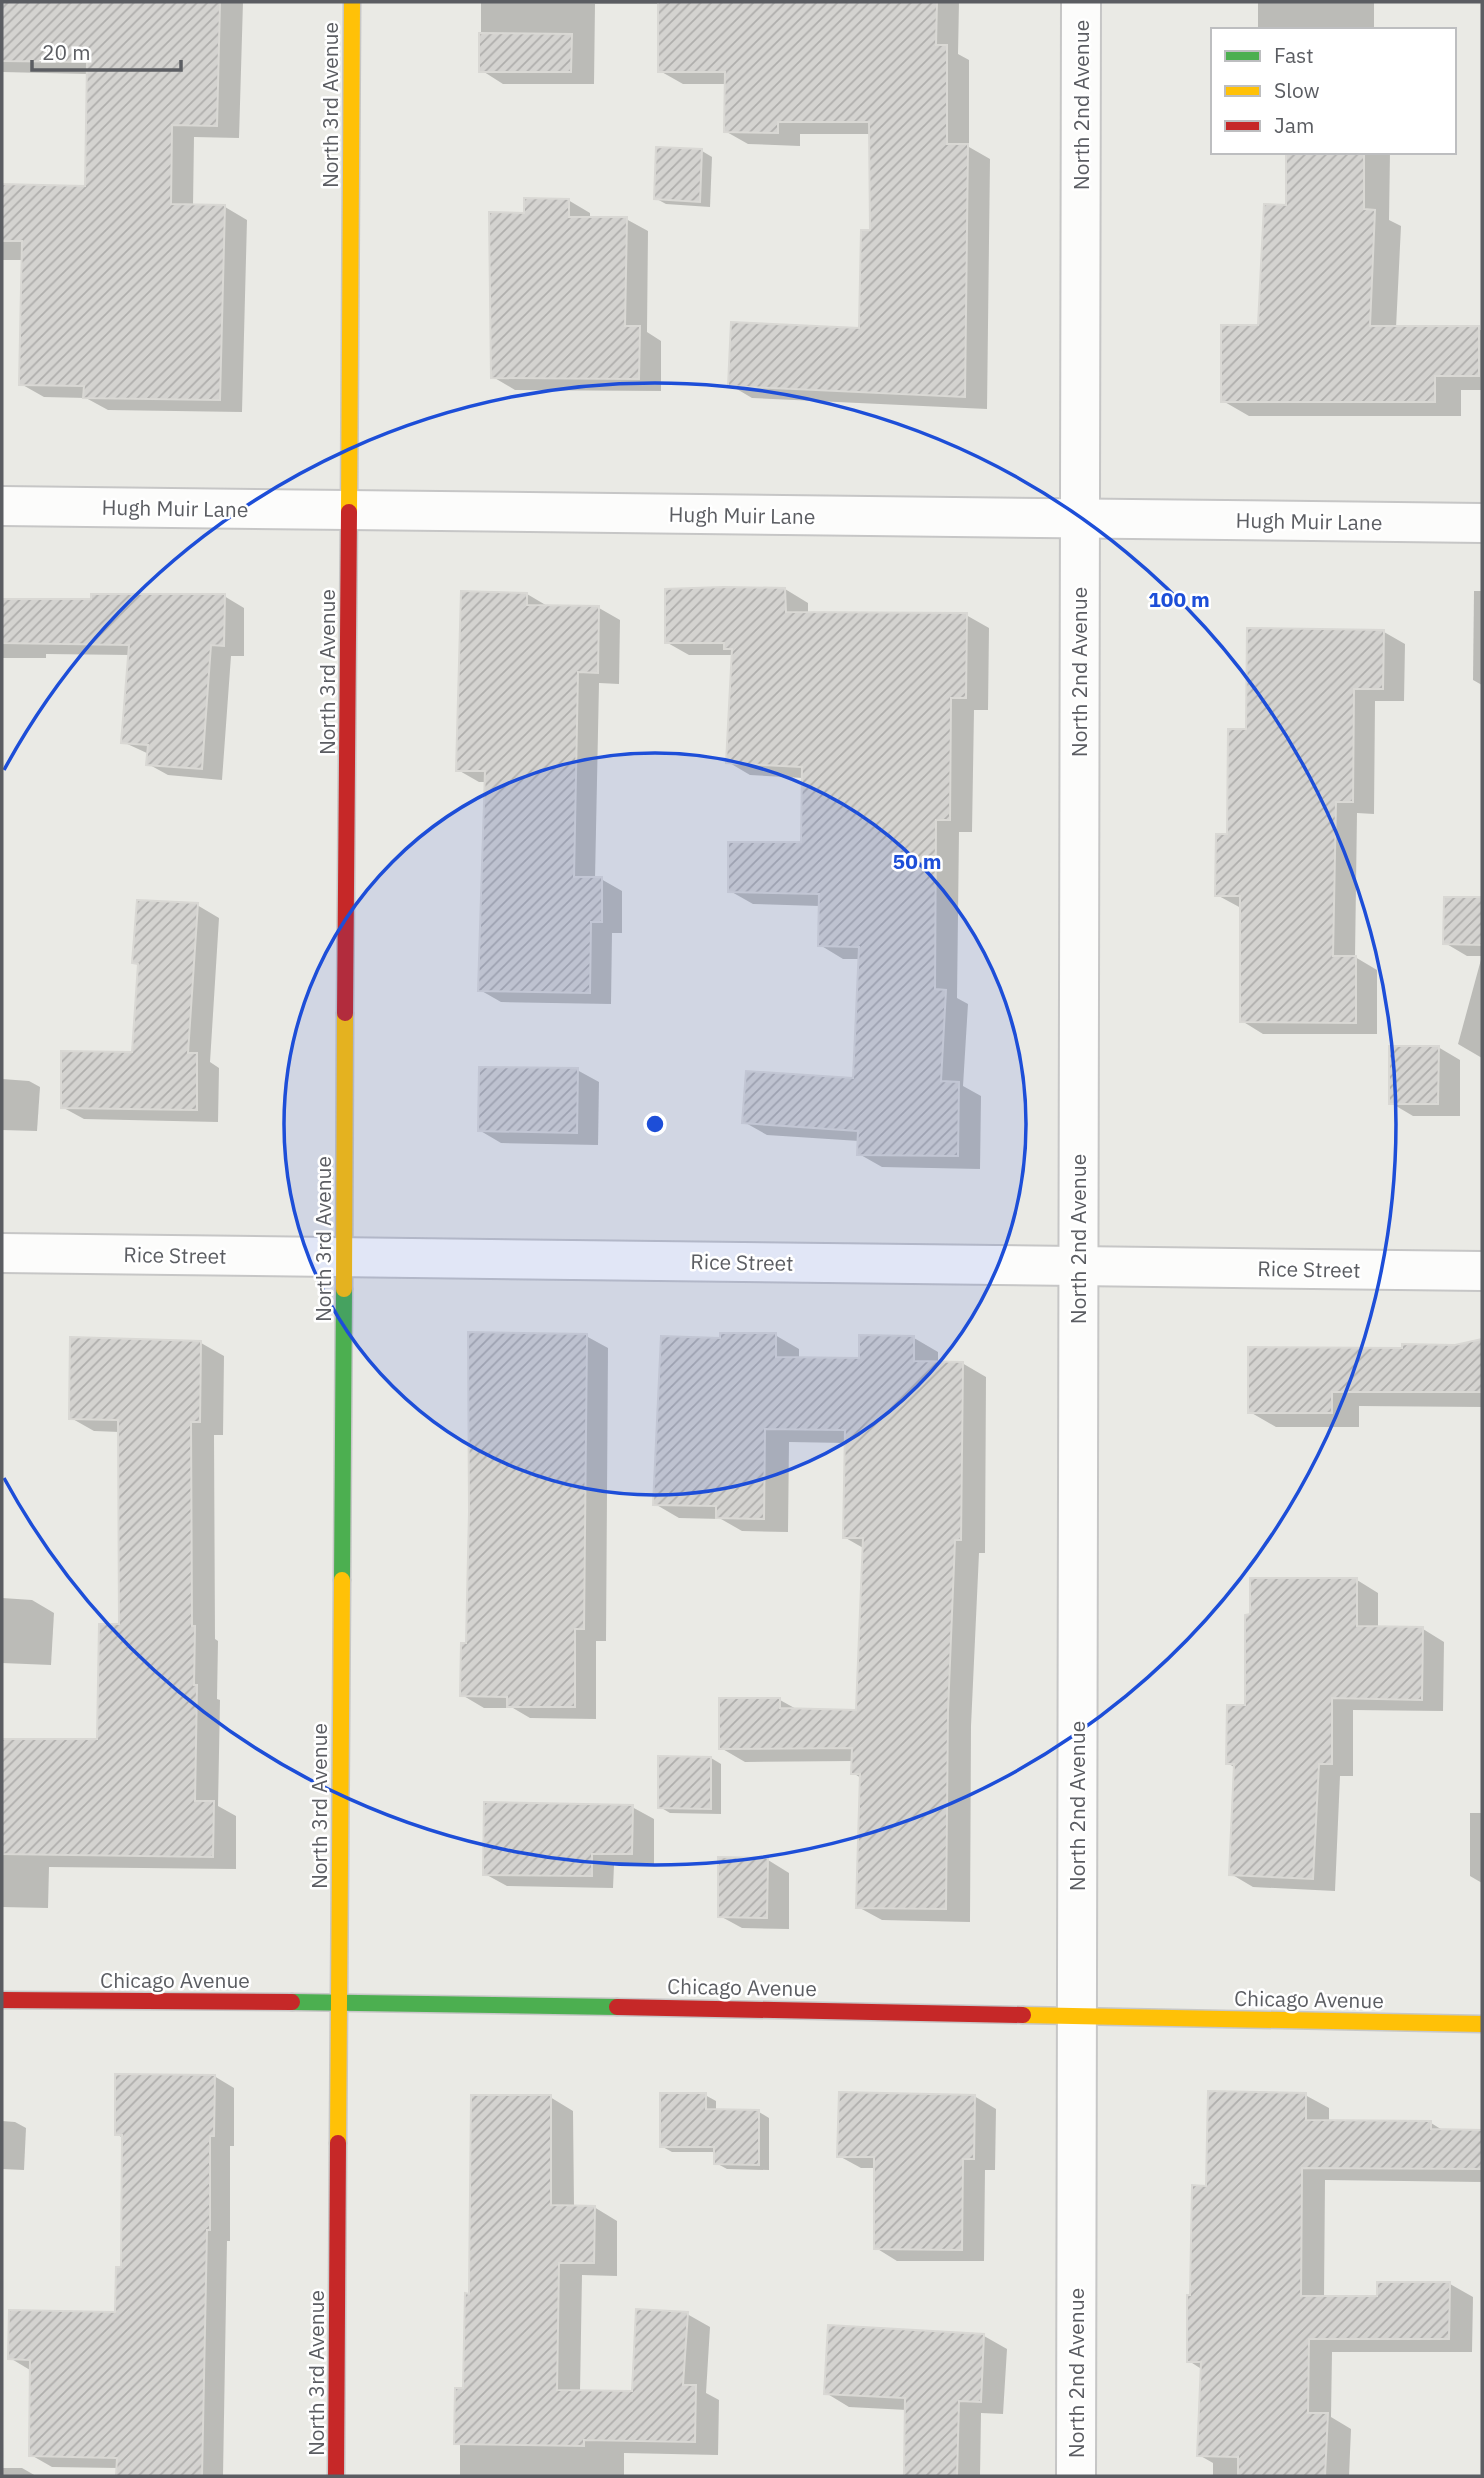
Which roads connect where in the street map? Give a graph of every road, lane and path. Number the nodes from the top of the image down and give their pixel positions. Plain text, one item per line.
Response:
1 (352, 2) edge
2 (1081, 2) edge
3 (2, 506) edge
4 (349, 510) junction
5 (1080, 519) junction
6 (1482, 523) edge
7 (2, 1253) edge
8 (344, 1257) junction
9 (1078, 1267) junction
10 (1482, 1271) edge
11 (2, 2000) edge
12 (339, 2001) junction
13 (1077, 2014) junction
14 (1482, 2024) edge
15 (336, 2476) edge
16 (1076, 2476) edge

1 - 4 street, North 3rd Avenue
2 - 5 street, North 2nd Avenue
3 - 4 street, Hugh Muir Lane
4 - 5 street, Hugh Muir Lane
4 - 8 street, North 3rd Avenue
5 - 6 street, Hugh Muir Lane
5 - 9 street, North 2nd Avenue
7 - 8 street, Rice Street
8 - 9 street, Rice Street
8 - 12 street, North 3rd Avenue
9 - 10 street, Rice Street
9 - 13 street, North 2nd Avenue
11 - 12 street, Chicago Avenue
12 - 13 street, Chicago Avenue
12 - 15 street, North 3rd Avenue
13 - 14 street, Chicago Avenue
13 - 16 street, North 2nd Avenue

